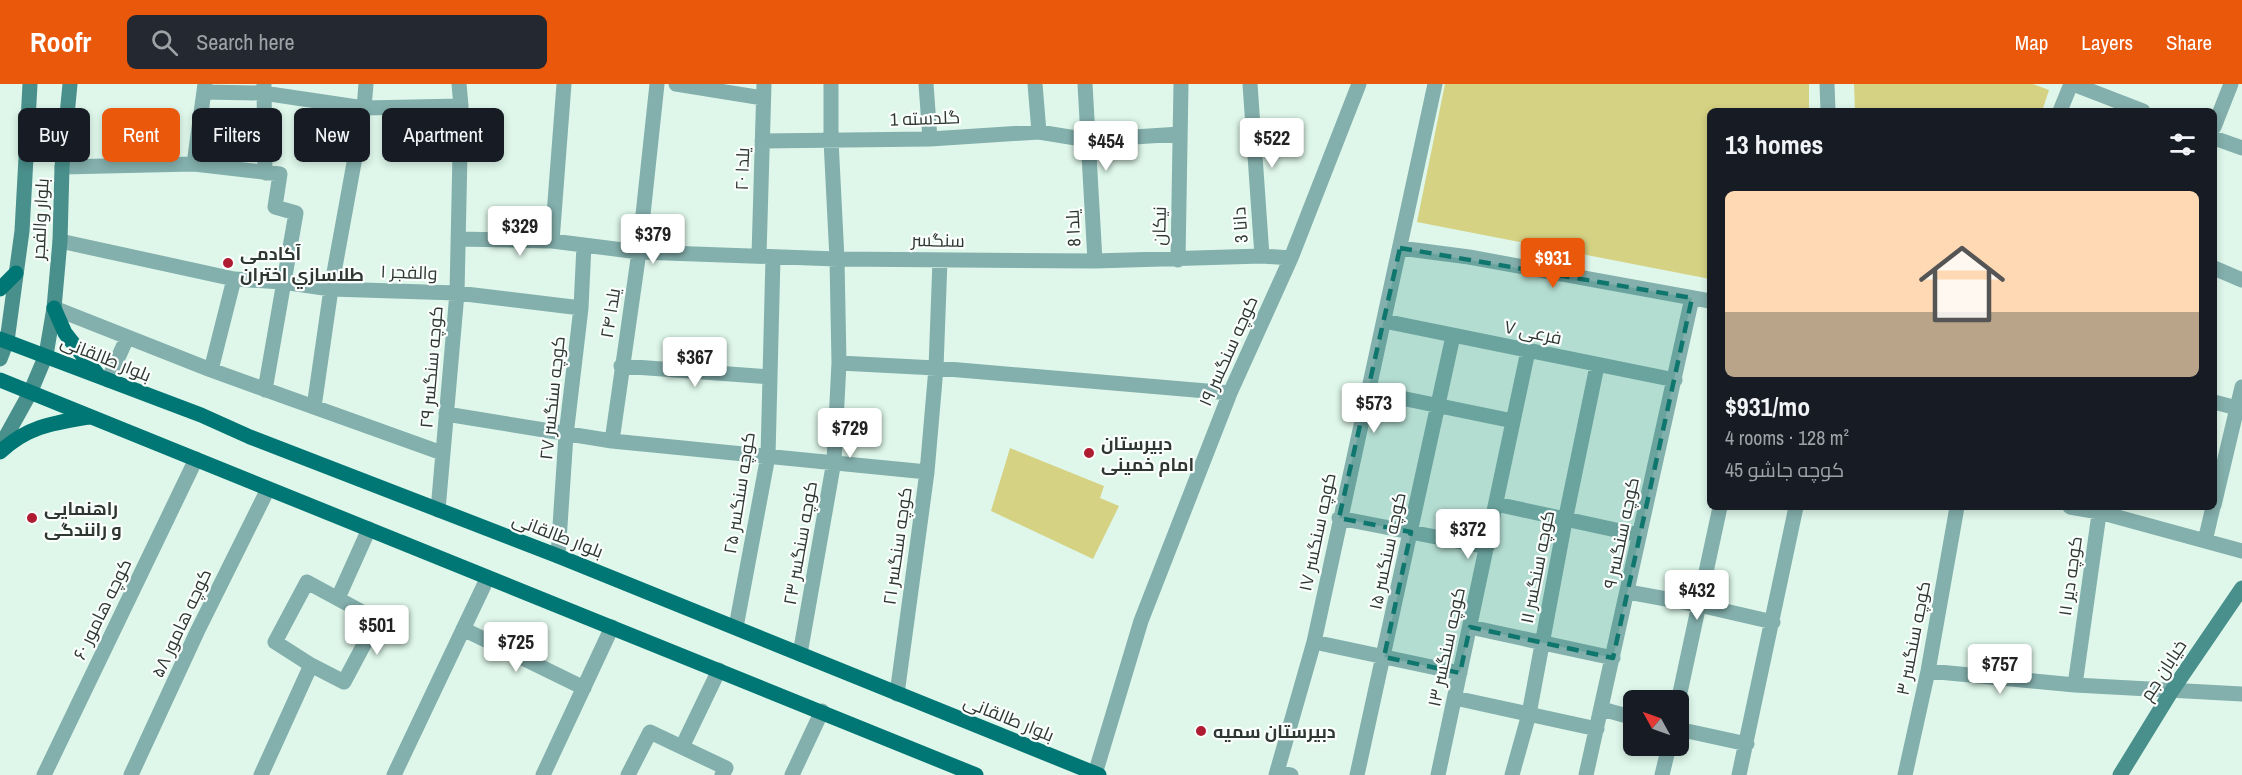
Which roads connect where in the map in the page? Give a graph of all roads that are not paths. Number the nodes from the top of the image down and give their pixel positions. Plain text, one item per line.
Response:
1 (30, 84) edge
2 (70, 84) edge
3 (366, 84) edge
4 (459, 84) edge
5 (564, 84) edge
6 (657, 84) edge
7 (676, 84) edge
8 (831, 84) edge
9 (926, 84) edge
10 (1035, 84) edge
11 (1085, 84) edge
12 (1181, 84) edge
13 (1250, 84) edge
14 (1359, 84) edge
15 (1435, 84) edge
16 (1827, 84) edge
17 (2072, 84) edge
18 (2231, 84) edge
19 (205, 88) edge
20 (264, 89) edge
21 (764, 91) edge
22 (461, 106) junction
23 (364, 108) junction
24 (1828, 108) edge
25 (2061, 108) edge
26 (2135, 108) edge
27 (2217, 119) edge
28 (1039, 132) junction
29 (1180, 134) junction
30 (930, 139) junction
31 (2217, 139) edge
32 (831, 140) junction
33 (1088, 140) junction
34 (762, 141) junction
35 (2242, 148) edge
36 (354, 162) edge
37 (194, 164) junction
38 (62, 166) junction
39 (265, 173) junction
40 (458, 239) junction
41 (552, 240) junction
42 (60, 241) junction
43 (584, 245) junction
44 (1400, 248) junction
45 (639, 252) junction
46 (766, 256) junction
47 (1262, 256) junction
48 (1291, 258) junction
49 (837, 259) junction
50 (940, 260) junction
51 (1178, 260) junction
52 (1095, 261) junction
53 (2217, 269) edge
54 (16, 273) junction
55 (234, 279) junction
56 (2242, 279) edge
57 (282, 282) junction
58 (0, 289) edge
59 (331, 289) junction
60 (457, 293) junction
61 (1692, 298) junction
62 (1707, 300) edge
63 (54, 308) junction
64 (581, 308) junction
65 (1383, 321) junction
66 (1453, 336) junction
67 (127, 338) junction
68 (4, 340) edge
69 (1528, 351) junction
70 (46, 355) junction
71 (0, 359) edge
72 (839, 363) junction
73 (621, 366) junction
74 (1597, 366) junction
75 (936, 368) junction
76 (211, 370) junction
77 (770, 376) junction
78 (104, 379) junction
79 (0, 380) edge
80 (1675, 380) junction
81 (2242, 387) edge
82 (265, 390) junction
83 (1367, 391) junction
84 (30, 393) junction
85 (1230, 393) junction
86 (2217, 403) edge
87 (1438, 406) junction
88 (314, 407) junction
89 (2237, 408) junction
90 (446, 414) junction
91 (89, 417) junction
92 (1514, 421) junction
93 (566, 435) junction
94 (612, 441) junction
95 (0, 447) edge
96 (0, 452) edge
97 (442, 453) junction
98 (768, 456) junction
99 (196, 459) junction
100 (834, 461) junction
101 (927, 472) junction
102 (268, 489) junction
103 (2217, 493) edge
104 (1496, 504) junction
105 (438, 510) junction
106 (1719, 510) edge
107 (1795, 510) edge
108 (1956, 510) edge
109 (2099, 510) edge
110 (2213, 510) edge
111 (1339, 518) junction
112 (1565, 521) junction
113 (369, 530) junction
114 (1412, 532) junction
115 (1639, 536) junction
116 (2205, 541) junction
117 (1487, 548) junction
118 (2242, 551) edge
119 (558, 556) junction
120 (487, 579) junction
121 (2242, 588) edge
122 (1628, 592) junction
123 (338, 598) junction
124 (1699, 605) junction
125 (1773, 622) junction
126 (612, 627) junction
127 (736, 627) junction
128 (1470, 627) junction
129 (463, 629) junction
130 (1314, 642) junction
131 (1542, 643) junction
132 (800, 654) junction
133 (1384, 657) junction
134 (1613, 658) junction
135 (311, 665) junction
136 (718, 670) junction
137 (1928, 671) junction
138 (1460, 673) junction
139 (2075, 685) junction
140 (584, 688) junction
141 (1681, 690) edge
142 (2171, 692) junction
143 (897, 694) junction
144 (2242, 694) edge
145 (1455, 698) junction
146 (1602, 710) junction
147 (822, 711) junction
148 (1529, 714) junction
149 (1623, 715) edge
150 (1597, 729) junction
151 (1689, 731) edge
152 (1747, 744) junction
153 (682, 747) junction
154 (1667, 756) edge
155 (950, 770) edge
156 (1097, 774) edge
157 (1281, 774) edge
158 (44, 775) edge
159 (131, 775) edge
160 (261, 775) edge
161 (394, 775) edge
162 (543, 775) edge
163 (628, 775) edge
164 (722, 775) edge
165 (792, 775) edge
166 (976, 775) edge
167 (1357, 775) edge
168 (1438, 775) edge
169 (1512, 775) edge
170 (1586, 775) edge
171 (1662, 775) edge
172 (1739, 775) edge
173 (1905, 775) edge
174 (2121, 775) edge

1 - 54 street, بلوار والفجر
2 - 38 street, بلوار والفجر
3 - 23 street
4 - 22 street, کوچه سنگسر ۲۹
5 - 41 street
6 - 45 street, یلدا ۲۴
7 - 21 street
8 - 32 street, کوچه سنگسر ۲۳
9 - 30 street
10 - 28 street
11 - 33 street, یلدا 8
12 - 29 street, نیکان
13 - 47 street, دانا 3
14 - 48 street, کوچه سنگسر ۱۹
15 - 44 street, کوچه سنگسر ۱۷
16 - 24 street
17 - 25 street
17 - 26 street
18 - 27 street
19 - 20 street
19 - 37 street
20 - 23 street
20 - 39 street
21 - 34 street, یلدا ۲۰
22 - 23 street
22 - 40 street, کوچه سنگسر ۲۹
28 - 30 street, گلدسته 1
28 - 33 street, گلدسته 1
29 - 33 street, گلدسته 1
29 - 51 street, نیکان
30 - 32 street, گلدسته 1
31 - 35 street
32 - 34 street, گلدسته 1
32 - 49 street, کوچه سنگسر ۲۳
33 - 52 street, یلدا 8
34 - 46 street, یلدا ۲۰
36 - 59 street
37 - 38 street
37 - 39 street
38 - 42 street, بلوار والفجر
39 - 57 street
40 - 41 street, سنگسر
40 - 60 street, کوچه سنگسر ۲۹
41 - 43 street, سنگسر
42 - 55 street, والفجر ۱
42 - 63 street, بلوار والفجر
43 - 45 street, سنگسر
43 - 64 street, کوچه سنگسر ۲۷
44 - 61 street
44 - 65 street, کوچه سنگسر ۱۷
45 - 46 street, سنگسر
45 - 73 street, یلدا ۲۴
46 - 49 street, سنگسر
46 - 77 street, کوچه سنگسر ۲۵
47 - 48 street, سنگسر
47 - 51 street, سنگسر
48 - 85 street, کوچه سنگسر ۱۹
49 - 50 street, سنگسر
49 - 72 street, کوچه سنگسر ۲۳
50 - 52 street, سنگسر
50 - 75 street, کوچه سنگسر ۲۱
51 - 52 street, سنگسر
53 - 56 street
54 - 58 main road
54 - 68 street, بلوار والفجر
55 - 57 street, والفجر ۱
55 - 76 street
57 - 59 street, والفجر ۱
57 - 82 street
59 - 60 street, والفجر ۱
59 - 88 street
60 - 64 street, والفجر ۱
60 - 90 street, کوچه سنگسر ۲۹
61 - 62 street
61 - 80 street, کوچه سنگسر ۹
63 - 67 street
63 - 70 street, بلوار والفجر
63 - 78 main road
64 - 93 street, کوچه سنگسر ۲۷
65 - 66 street, فرعی ۷
65 - 83 street, کوچه سنگسر ۱۷
66 - 69 street, فرعی ۷
66 - 87 street, کوچه سنگسر ۱۵
67 - 76 street
67 - 78 street
68 - 70 main road, بلوار طالقانی
68 - 71 street, بلوار والفجر
69 - 74 street, فرعی ۷
69 - 92 street, کوچه سنگسر ۱۳
70 - 78 main road, بلوار طالقانی
70 - 84 street, بلوار والفجر
72 - 75 street
72 - 100 street, کوچه سنگسر ۲۳
73 - 77 street
73 - 94 street, یلدا ۲۴
74 - 80 street, فرعی ۷
74 - 112 street, کوچه سنگسر ۱۱
75 - 85 street
75 - 101 street, کوچه سنگسر ۲۱
76 - 82 street
77 - 98 street, کوچه سنگسر ۲۵
78 - 105 main road, بلوار طالقانی
79 - 84 main road
80 - 115 street, کوچه سنگسر ۹
81 - 89 street
82 - 88 street
83 - 87 street
83 - 111 street, کوچه سنگسر ۱۷
84 - 91 main road
84 - 95 street, بلوار والفجر
85 - 156 street, کوچه سنگسر ۱۹
86 - 89 street
87 - 92 street
87 - 114 street, کوچه سنگسر ۱۵
88 - 97 street
89 - 103 street
90 - 93 street
90 - 97 street, کوچه سنگسر ۲۹
91 - 96 main road
91 - 99 main road
92 - 104 street, کوچه سنگسر ۱۳
93 - 94 street
93 - 119 street, کوچه سنگسر ۲۷
94 - 98 street
97 - 105 street, کوچه سنگسر ۲۹
98 - 100 street
98 - 127 street, کوچه سنگسر ۲۵
99 - 102 main road
99 - 158 street, کوچه هامور ۶۰
100 - 101 street
100 - 132 street, کوچه سنگسر ۲۳
101 - 143 street, کوچه سنگسر ۲۱
102 - 113 main road
102 - 159 street, کوچه هامور ۵۸
104 - 112 street
104 - 117 street, کوچه سنگسر ۱۳
105 - 119 main road, بلوار طالقانی
106 - 124 street
107 - 125 street
108 - 137 street, کوچه سنگسر ۳
109 - 116 street
109 - 139 street, کوچه دیر ۱۱
110 - 116 street
111 - 114 street
111 - 130 street, کوچه سنگسر ۱۷
112 - 115 street
112 - 131 street, کوچه سنگسر ۱۱
113 - 120 main road
113 - 123 street
114 - 117 street
114 - 133 street, کوچه سنگسر ۱۵
115 - 122 street, کوچه سنگسر ۹
116 - 118 street
117 - 128 street, کوچه سنگسر ۱۳
119 - 127 main road, بلوار طالقانی
120 - 126 main road
120 - 129 street
121 - 142 street, خیابان جم
122 - 124 street
122 - 134 street, کوچه سنگسر ۹
123 - 135 street
123 - 135 street
124 - 125 street
124 - 141 street
125 - 152 street
126 - 136 main road
126 - 140 street
127 - 132 main road, بلوار طالقانی
128 - 131 street
128 - 138 street, کوچه سنگسر ۱۳
129 - 140 street
129 - 161 street
130 - 133 street
130 - 157 street, کوچه سنگسر ۱۷
131 - 134 street
131 - 148 street, کوچه سنگسر ۱۱
132 - 143 main road, بلوار طالقانی
133 - 138 street
133 - 167 street, کوچه سنگسر ۱۵
134 - 146 street, کوچه سنگسر ۹
135 - 160 street
136 - 147 main road
136 - 153 street
137 - 139 street
137 - 173 street, کوچه سنگسر ۳
138 - 145 street, کوچه سنگسر ۱۳
139 - 142 street
140 - 162 street
142 - 144 street
142 - 174 street, خیابان جم
143 - 156 main road, بلوار طالقانی
145 - 148 street
145 - 168 street, کوچه سنگسر ۱۳
146 - 149 street
146 - 150 street, کوچه سنگسر ۹
147 - 155 main road
147 - 165 street
148 - 150 street
148 - 169 street, کوچه سنگسر ۱۱
150 - 170 street, کوچه سنگسر ۹
151 - 152 street
152 - 172 street
153 - 163 street
153 - 164 street
154 - 171 street
155 - 166 main road

